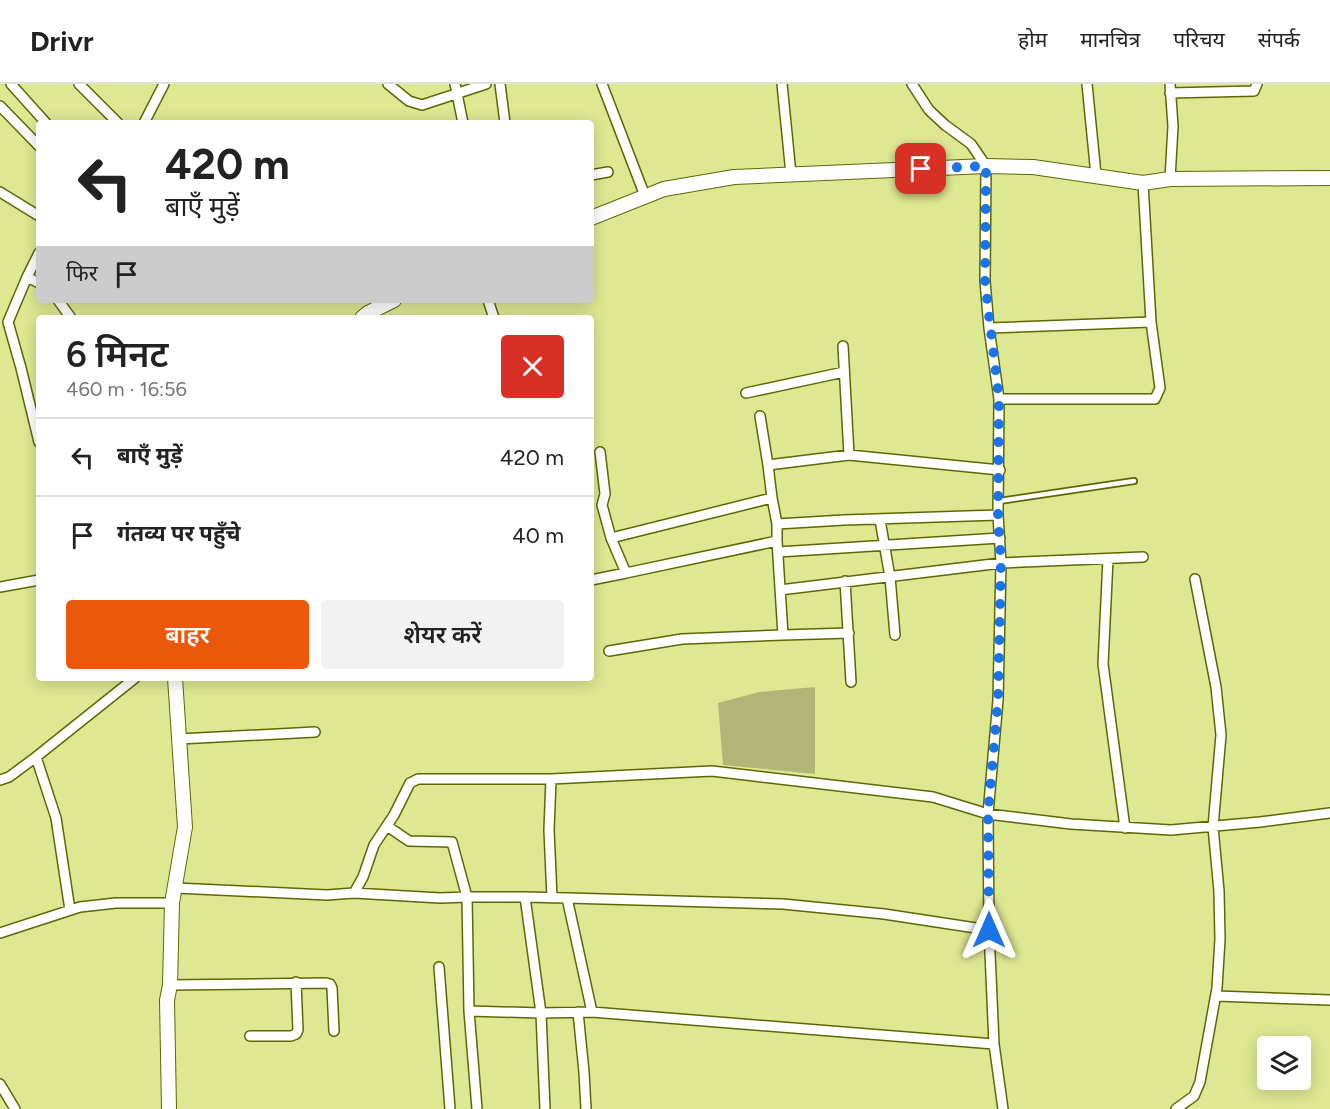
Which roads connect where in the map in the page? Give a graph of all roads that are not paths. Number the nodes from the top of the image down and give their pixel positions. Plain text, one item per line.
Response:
1 (11, 84) edge
2 (79, 84) edge
3 (164, 84) edge
4 (388, 84) edge
5 (455, 84) edge
6 (486, 84) edge
7 (500, 84) edge
8 (602, 84) edge
9 (782, 84) edge
10 (912, 84) edge
11 (1087, 84) edge
12 (1257, 84) edge
13 (1170, 88) edge
14 (457, 95) junction
15 (0, 106) edge
16 (43, 120) edge
17 (115, 120) edge
18 (146, 120) edge
19 (461, 120) edge
20 (506, 120) edge
21 (36, 143) edge
22 (986, 166) junction
23 (608, 172) dead end
24 (594, 174) edge
25 (791, 174) junction
26 (1096, 175) junction
27 (1330, 178) edge
28 (1170, 179) junction
29 (1143, 183) junction
30 (0, 192) edge
31 (645, 196) junction
32 (36, 214) edge
33 (594, 217) edge
34 (36, 259) edge
35 (27, 277) junction
36 (36, 282) edge
37 (388, 303) edge
38 (366, 315) edge
39 (1151, 322) junction
40 (989, 328) junction
41 (843, 346) dead end
42 (844, 372) junction
43 (746, 393) dead end
44 (999, 399) junction
45 (760, 416) dead end
46 (36, 430) edge
47 (600, 452) dead end
48 (849, 455) junction
49 (768, 465) junction
50 (1000, 470) junction
51 (1134, 482) dead end
52 (772, 498) junction
53 (999, 501) junction
54 (998, 515) junction
55 (880, 520) junction
56 (777, 524) junction
57 (611, 538) junction
58 (1000, 538) junction
59 (777, 541) junction
60 (884, 544) junction
61 (778, 552) junction
62 (1143, 557) dead end
63 (1108, 559) junction
64 (1001, 563) junction
65 (626, 573) junction
66 (890, 577) junction
67 (594, 579) edge
68 (1195, 579) dead end
69 (36, 581) edge
70 (845, 581) junction
71 (0, 587) edge
72 (780, 590) junction
73 (849, 633) junction
74 (783, 635) junction
75 (895, 635) dead end
76 (609, 651) dead end
77 (123, 681) edge
78 (175, 681) edge
79 (851, 681) dead end
80 (315, 732) dead end
81 (179, 738) junction
82 (36, 757) junction
83 (551, 778) junction
84 (0, 780) edge
85 (1330, 813) edge
86 (988, 814) junction
87 (387, 826) junction
88 (1213, 826) junction
89 (1125, 828) junction
90 (176, 888) junction
91 (354, 893) junction
92 (468, 897) junction
93 (525, 897) junction
94 (552, 898) junction
95 (567, 898) junction
96 (172, 903) junction
97 (70, 910) junction
98 (989, 930) junction
99 (0, 933) edge
100 (439, 968) dead end
101 (296, 982) junction
102 (170, 985) junction
103 (1216, 996) junction
104 (1330, 1000) edge
105 (469, 1011) junction
106 (578, 1012) junction
107 (592, 1012) junction
108 (541, 1013) junction
109 (334, 1031) dead end
110 (250, 1036) dead end
111 (994, 1044) junction
112 (0, 1084) edge
113 (15, 1109) edge
114 (169, 1109) edge
115 (450, 1109) edge
116 (477, 1109) edge
117 (545, 1109) edge
118 (586, 1109) edge
119 (1003, 1109) edge
120 (1176, 1109) edge

1 - 16 street
2 - 17 street
3 - 18 street
4 - 14 street
5 - 14 street
6 - 14 street
7 - 20 street
8 - 31 street
9 - 25 street
10 - 22 street
11 - 26 street
12 - 13 street
13 - 28 street
14 - 19 street
15 - 21 street
22 - 25 street
22 - 26 street
22 - 40 street
23 - 24 street
25 - 31 street
26 - 29 street
27 - 28 street
28 - 29 street
29 - 39 street
30 - 32 street
31 - 33 street
34 - 35 street
35 - 36 street
35 - 46 street
37 - 38 street
39 - 40 street
39 - 44 street
40 - 44 street
41 - 42 street
42 - 43 street
42 - 48 street
44 - 50 street
45 - 49 street
47 - 57 street
48 - 49 street
48 - 50 street
49 - 52 street
50 - 53 street
51 - 53 lane
52 - 56 street
52 - 57 street
53 - 54 street
54 - 55 street
54 - 58 street
55 - 56 street
55 - 60 street
56 - 59 street
57 - 65 street
58 - 60 street
58 - 64 street
59 - 61 street
59 - 65 street
60 - 61 street
60 - 66 street
61 - 72 street
62 - 63 street
63 - 64 street
63 - 89 street
64 - 66 street
64 - 86 street
65 - 67 street
66 - 70 street
66 - 75 street
68 - 88 street
69 - 71 street
70 - 72 street
70 - 73 street
72 - 74 street
73 - 74 street
73 - 79 street
74 - 76 street
77 - 82 street
78 - 81 street
80 - 81 street
81 - 90 street
82 - 84 street
82 - 97 street
83 - 86 street
83 - 87 street
83 - 94 street
85 - 88 street
86 - 89 street
86 - 98 street
87 - 91 street
87 - 92 street
88 - 89 street
88 - 103 street
90 - 91 street
90 - 96 street
91 - 92 street
92 - 93 street
92 - 105 street
93 - 94 street
93 - 108 street
94 - 95 street
95 - 98 street
95 - 107 street
96 - 97 street
96 - 102 street
97 - 99 street
98 - 111 street
100 - 115 street
101 - 102 street
101 - 109 street
101 - 110 street
102 - 114 street
103 - 104 street
103 - 120 street
105 - 108 street
105 - 116 street
106 - 107 street
106 - 108 street
106 - 118 street
107 - 111 street
108 - 117 street
111 - 119 street
112 - 113 street

